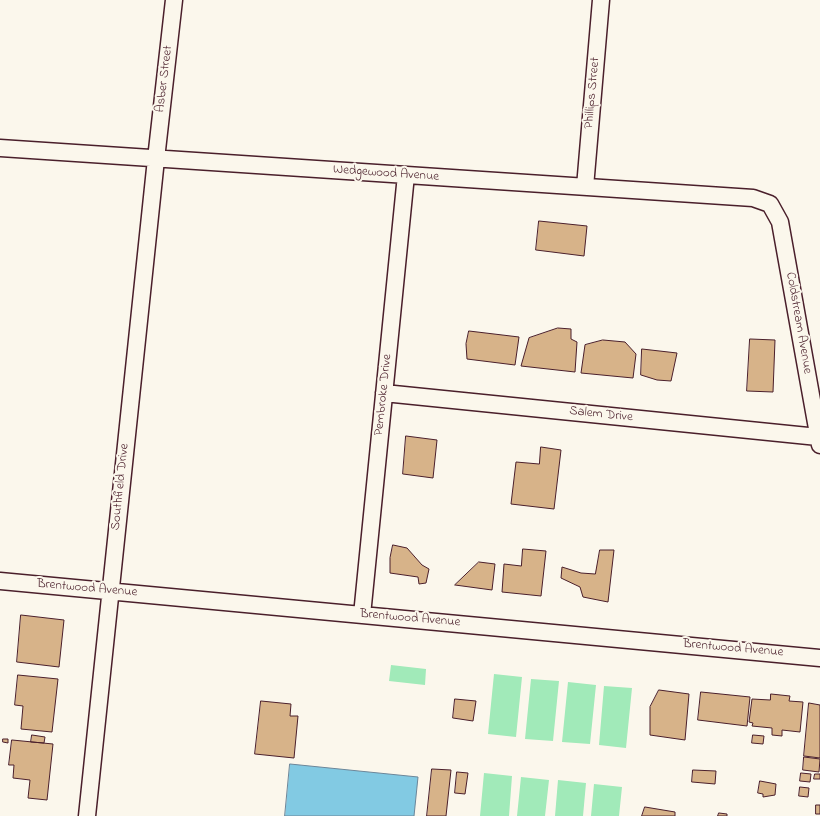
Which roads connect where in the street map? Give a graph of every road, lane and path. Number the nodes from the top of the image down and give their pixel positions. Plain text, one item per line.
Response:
1 (174, 0) edge
2 (601, 0) edge
3 (0, 148) edge
4 (156, 159) junction
5 (406, 175) junction
6 (585, 187) junction
7 (770, 204) joint
8 (384, 393) junction
9 (819, 441) edge
10 (0, 580) edge
11 (110, 591) junction
12 (362, 615) junction
13 (820, 658) edge
14 (87, 816) edge

1 - 4 street, Asber Street
2 - 6 street, Phillips Street
3 - 4 street, Wedgewood Avenue
4 - 5 street, Wedgewood Avenue
4 - 11 street, Southfield Drive
5 - 6 street, Wedgewood Avenue
5 - 8 street, Pembroke Drive
6 - 7 street, Wedgewood Avenue
7 - 9 street, Coldstream Avenue
8 - 9 street, Salem Drive
8 - 12 street, Pembroke Drive
10 - 11 street, Brentwood Avenue
11 - 12 street, Brentwood Avenue
11 - 14 street, Southfield Drive
12 - 13 street, Brentwood Avenue

